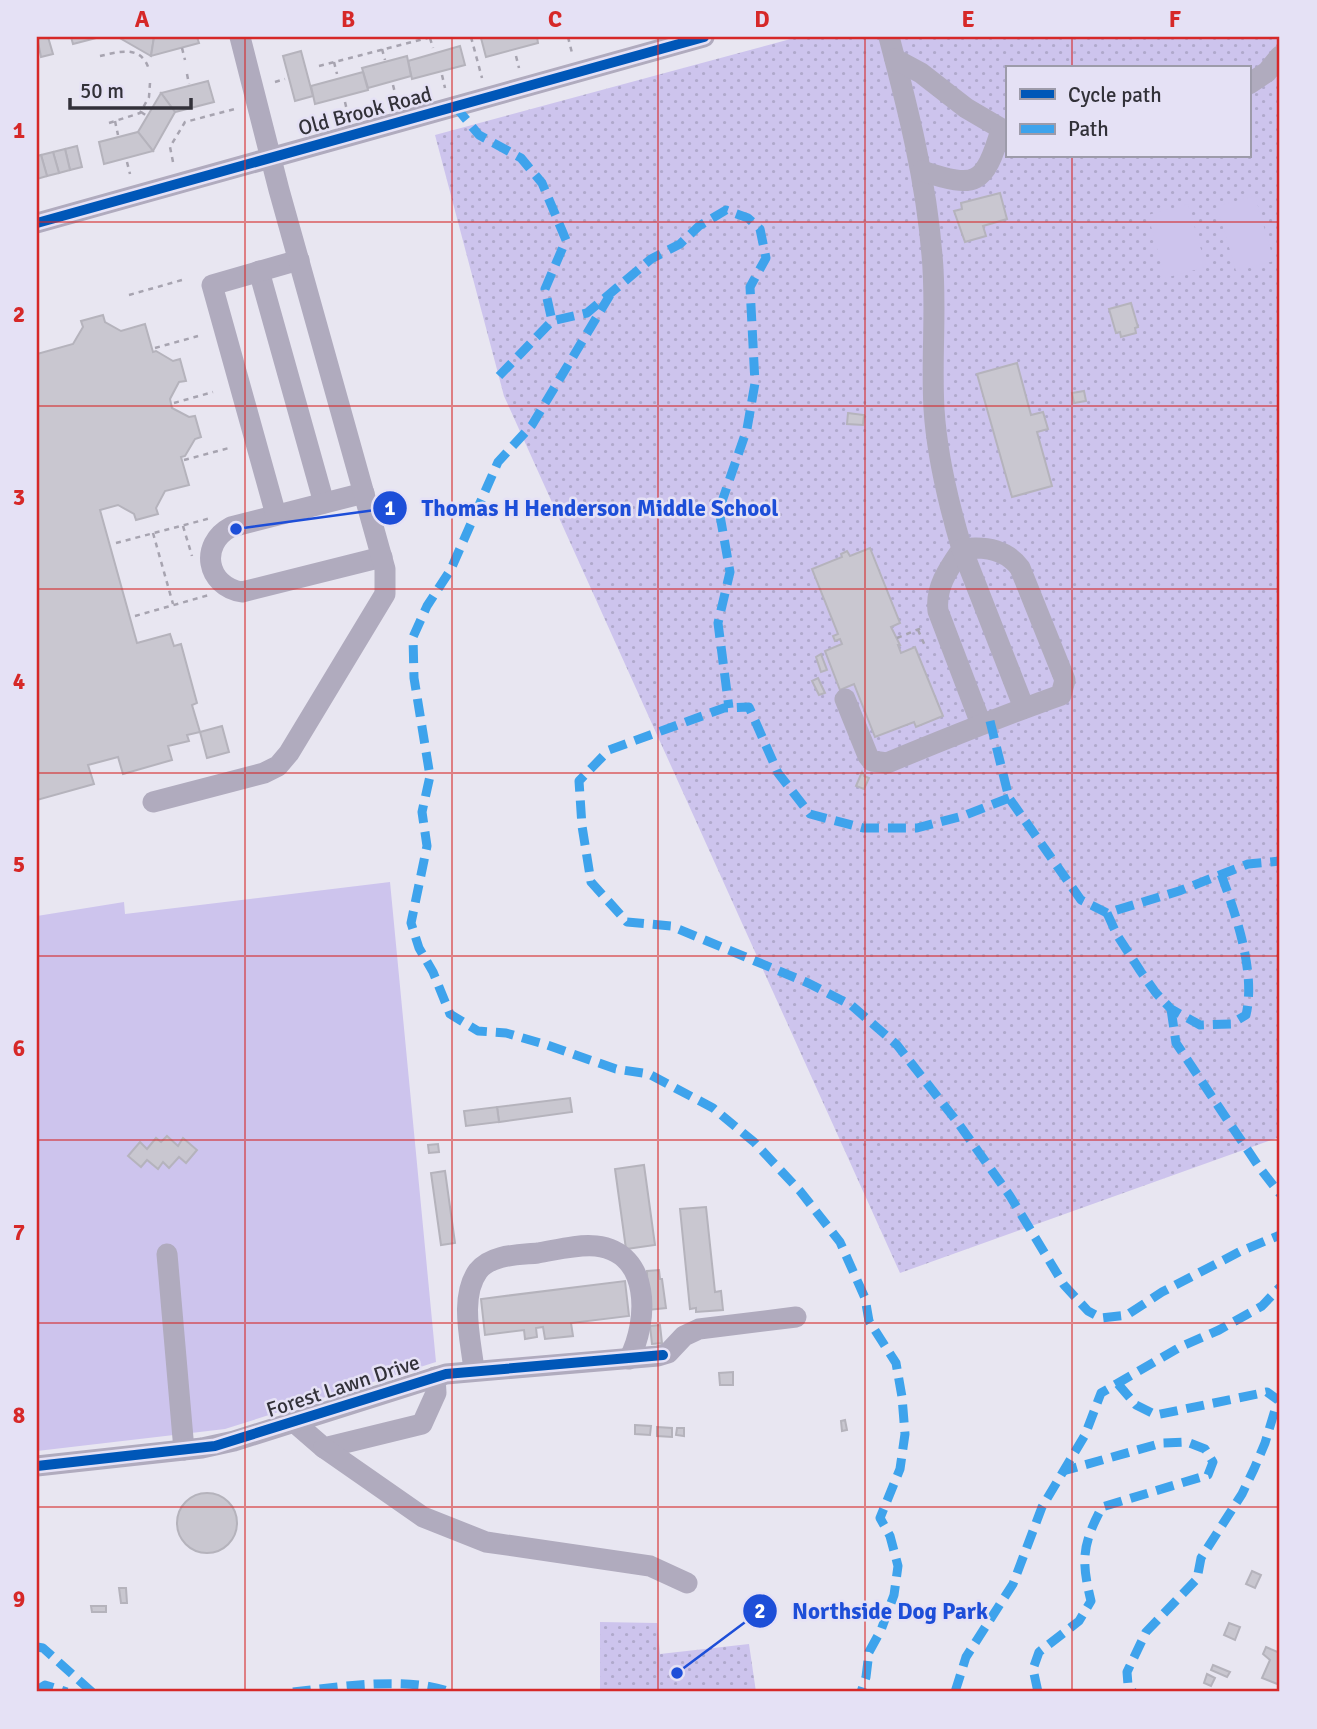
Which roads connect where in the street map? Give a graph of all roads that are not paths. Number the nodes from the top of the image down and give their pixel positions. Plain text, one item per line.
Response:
1 (240, 37) edge
2 (704, 37) edge
3 (889, 37) edge
4 (1280, 56) edge
5 (895, 59) junction
6 (1250, 82) edge
7 (1004, 131) edge
8 (271, 156) junction
9 (922, 172) junction
10 (37, 223) edge
11 (299, 260) junction
12 (259, 271) junction
13 (364, 493) junction
14 (324, 503) junction
15 (276, 515) junction
16 (962, 549) junction
17 (382, 557) junction
18 (845, 699) dead end
19 (1024, 708) junction
20 (981, 724) junction
21 (153, 802) dead end
22 (167, 1254) dead end
23 (796, 1317) dead end
24 (629, 1359) junction
25 (474, 1370) junction
26 (435, 1377) junction
27 (294, 1422) junction
28 (324, 1448) junction
29 (184, 1450) junction
30 (37, 1466) edge
31 (687, 1583) dead end

1 - 8 street
2 - 8 street, Old Brook Road
3 - 5 street
4 - 6 street
5 - 7 street
5 - 9 street
7 - 9 street
8 - 10 street, Old Brook Road
8 - 11 street
9 - 16 street
11 - 12 street
11 - 13 street
12 - 14 street
12 - 15 street
13 - 14 street
13 - 17 street
14 - 15 street
15 - 17 street
16 - 19 street
16 - 19 street
16 - 20 street
17 - 21 street
18 - 20 street
19 - 20 street
22 - 29 street
23 - 24 street, Forest Lawn Drive
24 - 25 street, Forest Lawn Drive
24 - 25 street
25 - 26 street, Forest Lawn Drive
26 - 27 street, Forest Lawn Drive
26 - 28 street
27 - 28 street
27 - 29 street, Forest Lawn Drive
28 - 31 street
29 - 30 street, Forest Lawn Drive

